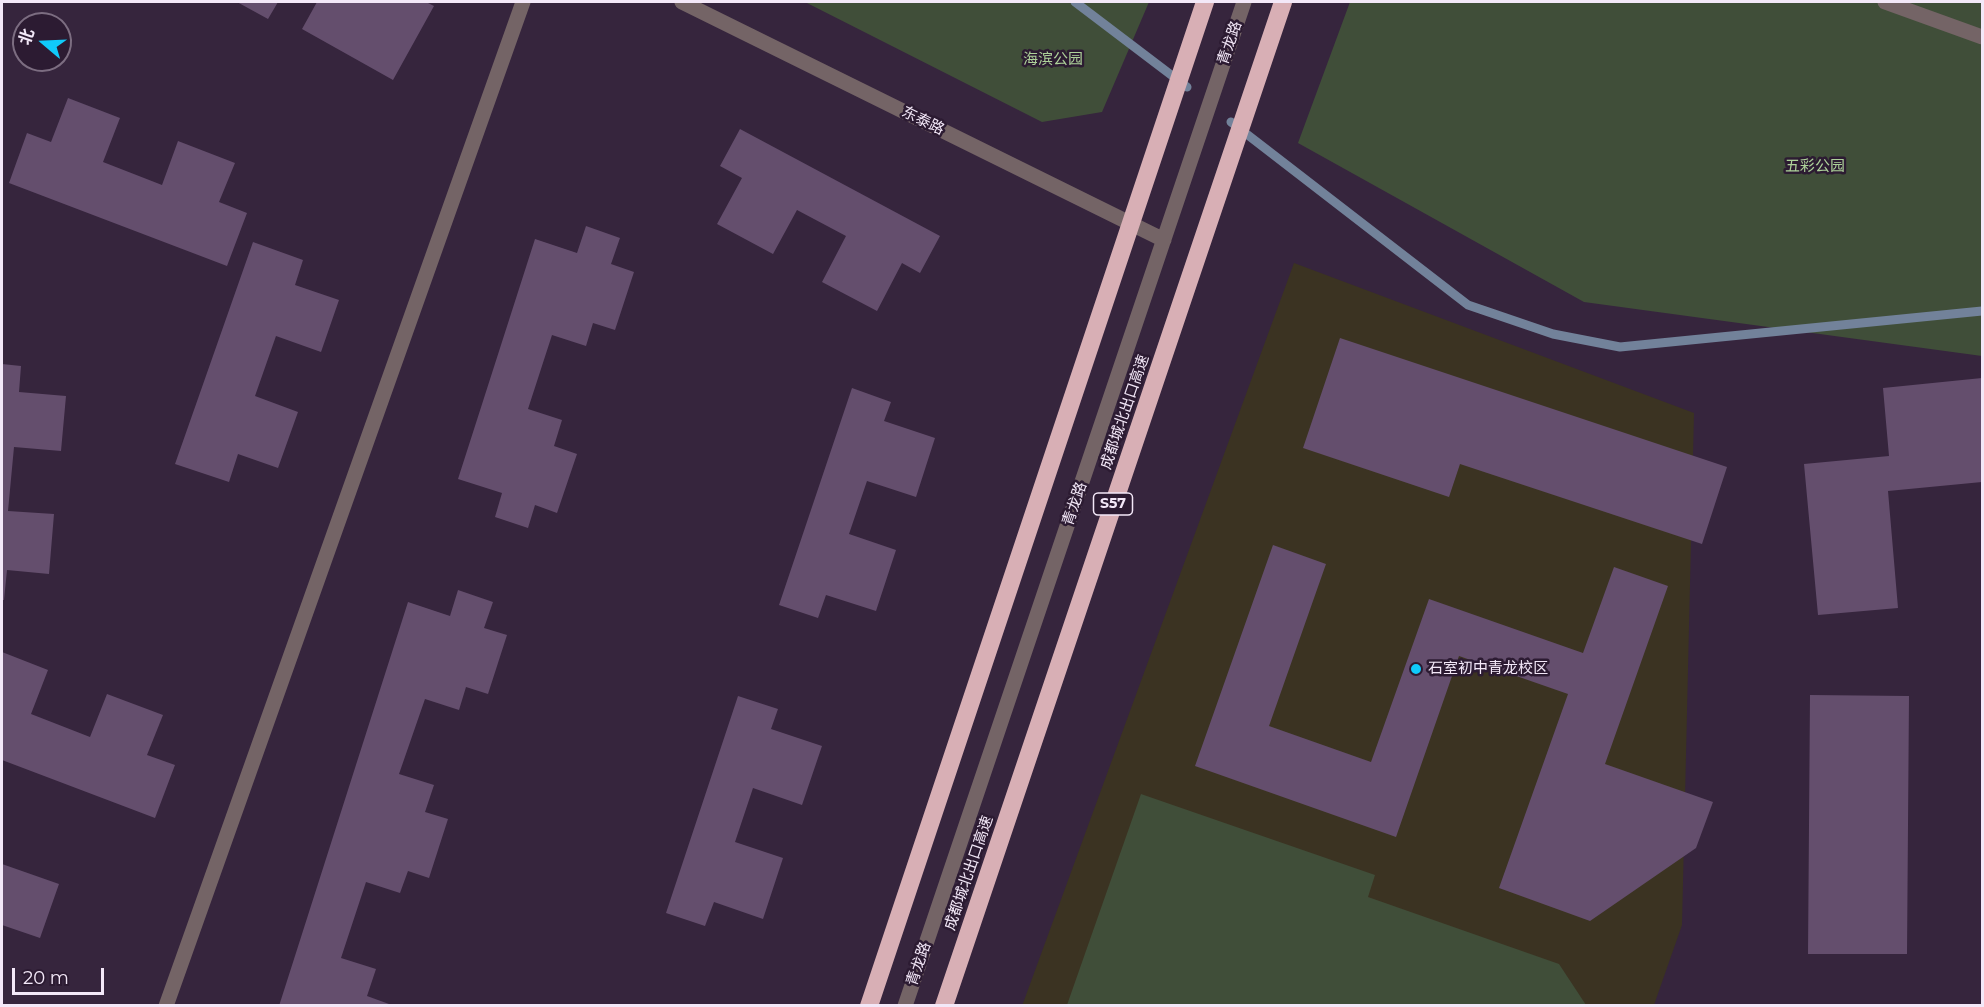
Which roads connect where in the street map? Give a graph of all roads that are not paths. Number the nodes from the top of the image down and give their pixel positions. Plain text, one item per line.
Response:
1 (524, 2) edge
2 (682, 2) edge
3 (1205, 2) edge
4 (1244, 2) edge
5 (1283, 2) edge
6 (1885, 2) edge
7 (1983, 37) edge
8 (1164, 240) junction
9 (166, 1005) edge
10 (869, 1005) edge
11 (905, 1005) edge
12 (944, 1005) edge

1 - 9 street
2 - 8 street, 东泰路
3 - 10 highway
4 - 8 street, 青龙路
5 - 12 highway, 成都城北出口高速 / S57
6 - 7 street
8 - 11 street, 青龙路

